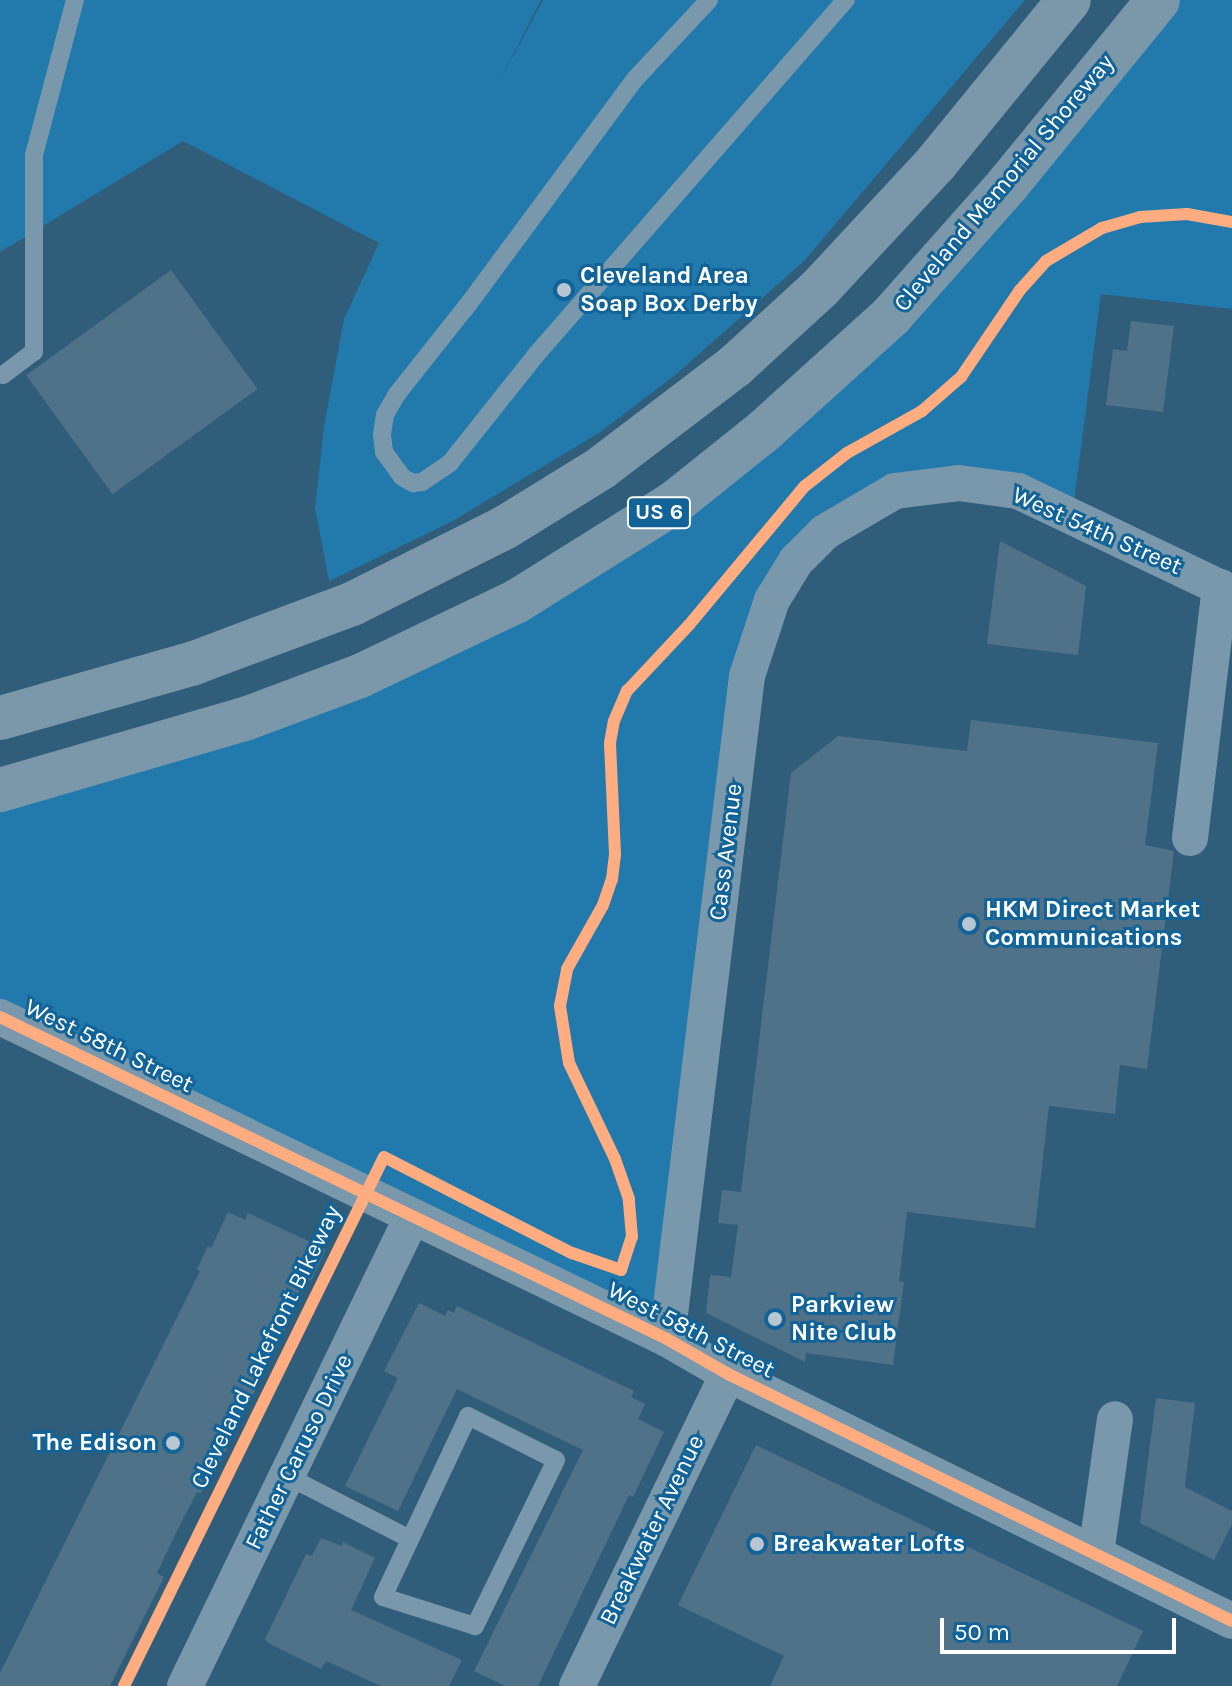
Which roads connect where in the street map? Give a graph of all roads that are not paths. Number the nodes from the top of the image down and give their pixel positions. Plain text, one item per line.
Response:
1 (75, 0) edge
2 (709, 0) edge
3 (846, 0) edge
4 (1069, 0) edge
5 (1158, 0) edge
6 (3, 375) dead end
7 (959, 483) joint
8 (1226, 590) edge
9 (0, 718) edge
10 (0, 790) edge
11 (1190, 838) dead end
12 (0, 1017) edge
13 (412, 1217) junction
14 (667, 1339) junction
15 (728, 1374) junction
16 (1115, 1419) dead end
17 (287, 1476) junction
18 (408, 1538) junction
19 (1096, 1554) junction
20 (1232, 1621) edge
21 (185, 1686) edge
22 (577, 1686) edge

1 - 6 lane
2 - 3 lane
4 - 9 highway
5 - 10 highway, Cleveland Memorial Shoreway / US 6
7 - 8 street, West 54th Street
7 - 14 street, Cass Avenue
8 - 11 street
12 - 13 street, West 58th Street
13 - 14 street, West 58th Street
13 - 17 street, Father Caruso Drive
14 - 15 street, West 58th Street
15 - 19 street, West 58th Street
15 - 22 street, Breakwater Avenue
16 - 19 street
17 - 18 lane
17 - 21 street, Father Caruso Drive
18 - 18 lane
19 - 20 street, West 58th Street

